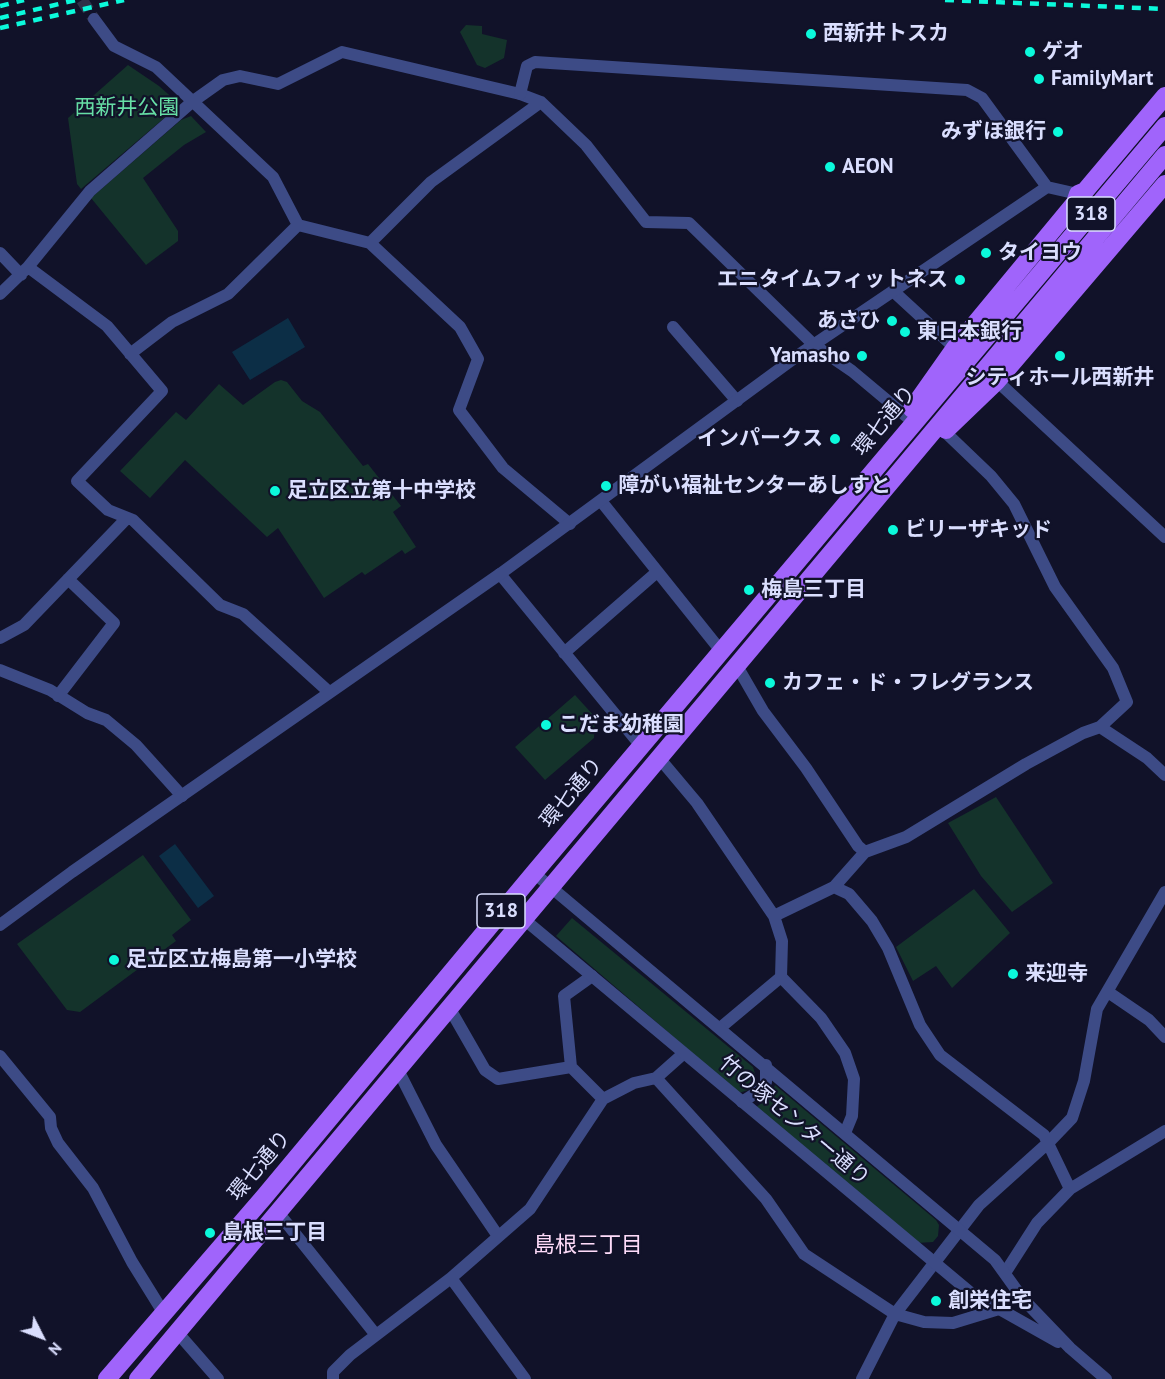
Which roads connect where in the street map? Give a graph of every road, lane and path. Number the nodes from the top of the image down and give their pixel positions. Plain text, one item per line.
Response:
1 (94, 19) tunnel mouth
2 (520, 94) junction
3 (1165, 96) edge
4 (192, 102) junction
5 (541, 102) junction
6 (1165, 126) edge
7 (1138, 127) junction
8 (1165, 149) edge
9 (1165, 155) edge
10 (1165, 184) edge
11 (1047, 187) junction
12 (1078, 194) junction
13 (298, 225) junction
14 (370, 243) junction
15 (0, 253) edge
16 (24, 271) junction
17 (893, 291) junction
18 (0, 294) edge
19 (674, 327) dead end
20 (814, 345) junction
21 (955, 348) junction
22 (130, 354) junction
23 (998, 381) junction
24 (737, 401) junction
25 (907, 417) junction
26 (944, 431) junction
27 (895, 443) junction
28 (911, 457) junction
29 (601, 501) junction
30 (127, 518) junction
31 (570, 524) junction
32 (1165, 537) edge
33 (657, 572) junction
34 (500, 574) junction
35 (68, 579) junction
36 (0, 638) edge
37 (721, 651) junction
38 (564, 653) junction
39 (737, 666) junction
40 (0, 670) edge
41 (329, 692) junction
42 (58, 696) junction
43 (1100, 727) junction
44 (641, 746) junction
45 (660, 759) junction
46 (1165, 775) edge
47 (182, 796) junction
48 (865, 852) junction
49 (534, 873) junction
50 (834, 887) junction
51 (552, 888) junction
52 (1165, 892) edge
53 (507, 905) junction
54 (774, 916) junction
55 (525, 920) junction
56 (0, 925) edge
57 (592, 976) junction
58 (781, 977) junction
59 (1108, 992) junction
60 (450, 1009) junction
61 (720, 1028) junction
62 (1165, 1037) edge
63 (682, 1054) junction
64 (0, 1056) edge
65 (766, 1065) junction
66 (571, 1067) junction
67 (398, 1070) junction
68 (656, 1078) junction
69 (603, 1099) junction
70 (742, 1102) junction
71 (1165, 1131) edge
72 (845, 1133) junction
73 (1049, 1143) junction
74 (1070, 1189) junction
75 (277, 1211) junction
76 (960, 1230) junction
77 (498, 1236) junction
78 (935, 1263) junction
79 (1005, 1273) junction
80 (451, 1278) junction
81 (999, 1309) junction
82 (163, 1312) junction
83 (895, 1314) junction
84 (177, 1332) junction
85 (376, 1335) junction
86 (1070, 1348) junction
87 (107, 1379) edge
88 (138, 1379) edge
89 (218, 1379) edge
90 (333, 1379) edge
91 (525, 1379) edge
92 (862, 1379) edge
93 (1106, 1379) edge

1 - 4 street
2 - 4 street
2 - 5 street
2 - 11 street
3 - 7 main road
4 - 13 street
4 - 16 street
5 - 14 street
5 - 20 street
6 - 27 main road, 環七通り / 318
7 - 8 street
7 - 12 main road
9 - 28 main road, 環七通り / 318
10 - 23 main road
11 - 12 street
11 - 17 street
12 - 21 main road
13 - 14 street
13 - 22 street
14 - 31 street
15 - 16 street
16 - 18 street
16 - 22 street
17 - 20 street
17 - 21 street
19 - 24 street
20 - 24 street
20 - 25 street
21 - 25 main road
22 - 30 street
23 - 26 main road
23 - 32 street
24 - 29 street
25 - 27 main road
26 - 28 main road
26 - 43 street
27 - 37 main road, 環七通り / 318
28 - 39 main road, 環七通り / 318
29 - 31 street
29 - 33 street
30 - 35 street
30 - 41 street
31 - 34 street
33 - 37 street
33 - 38 street
34 - 38 street
34 - 41 street
35 - 36 street
35 - 42 street
37 - 44 main road, 環七通り / 318
38 - 44 street
39 - 45 main road, 環七通り / 318
39 - 48 street
40 - 42 street
41 - 47 street
42 - 47 street
43 - 46 street
43 - 48 street
44 - 49 main road, 環七通り / 318
45 - 51 main road, 環七通り / 318
45 - 54 street
47 - 56 street
48 - 50 street
49 - 51 street, 竹の塚センター通り
49 - 53 main road, 環七通り / 318
50 - 54 street
50 - 73 street
51 - 55 main road, 環七通り / 318
51 - 61 street, 竹の塚センター通り
52 - 59 street
53 - 55 street, 竹の塚センター通り
53 - 82 main road, 環七通り / 318
54 - 58 street
55 - 57 street, 竹の塚センター通り
55 - 60 main road, 環七通り / 318
57 - 63 street, 竹の塚センター通り
57 - 66 street
58 - 61 street
58 - 72 street
59 - 62 street
59 - 73 street
60 - 66 street
60 - 67 main road, 環七通り / 318
61 - 65 street, 竹の塚センター通り
63 - 68 street
63 - 70 street, 竹の塚センター通り
64 - 82 street
65 - 70 street
65 - 72 street, 竹の塚センター通り
66 - 69 street
67 - 75 main road, 環七通り / 318
67 - 77 street
68 - 69 street
68 - 83 street
69 - 77 street
70 - 78 street, 竹の塚センター通り
71 - 74 street
72 - 76 street, 竹の塚センター通り
73 - 74 street
73 - 76 street
74 - 79 street
75 - 84 main road, 環七通り / 318
75 - 85 street
76 - 78 street
76 - 79 street, 竹の塚センター通り
77 - 80 street
78 - 81 street, 竹の塚センター通り
78 - 83 street
79 - 86 street, 竹の塚センター通り
80 - 85 street
80 - 91 street
81 - 83 street
81 - 86 street, 竹の塚センター通り
82 - 87 main road, 環七通り / 318
83 - 92 street
84 - 88 main road, 環七通り / 318
84 - 89 street
85 - 90 street
86 - 93 street, 竹の塚センター通り

